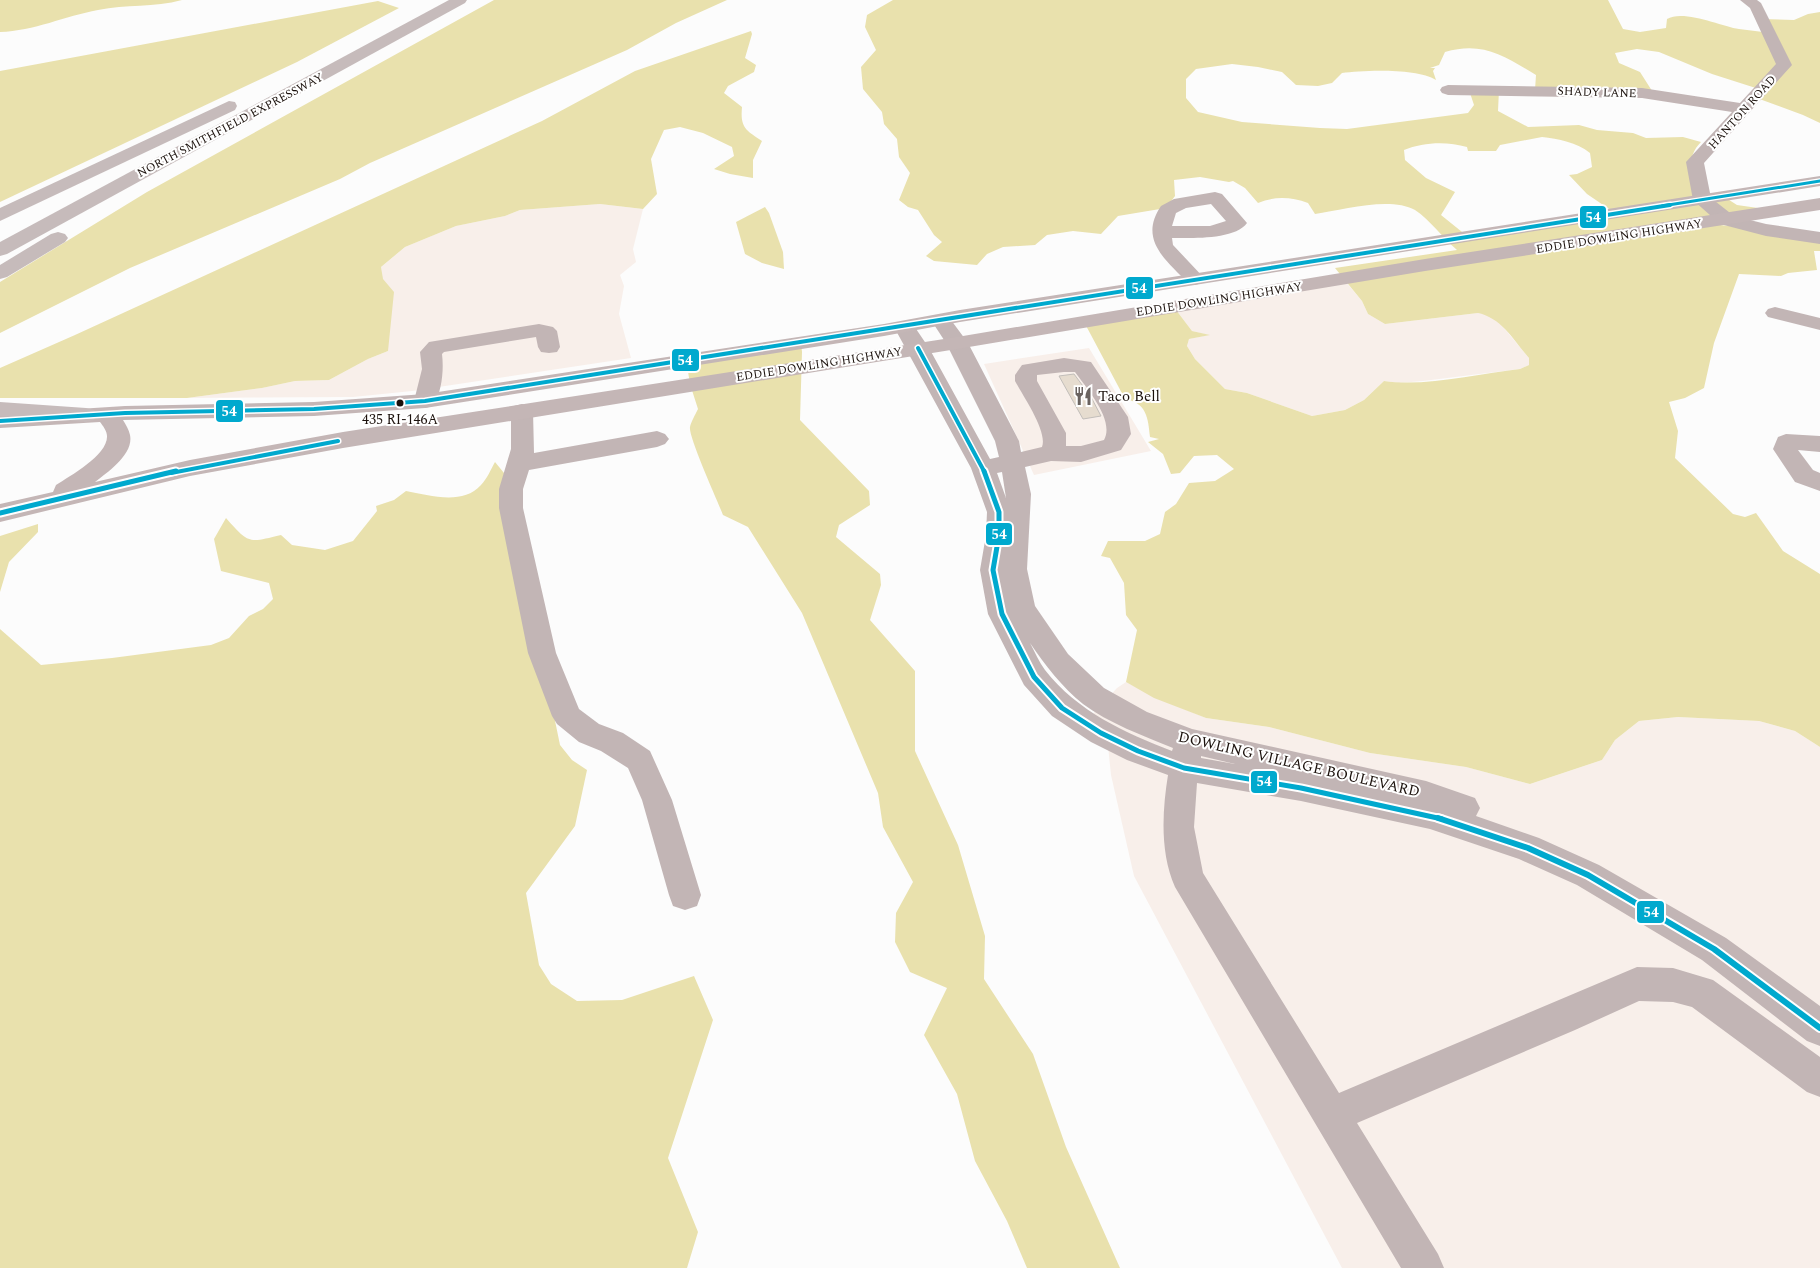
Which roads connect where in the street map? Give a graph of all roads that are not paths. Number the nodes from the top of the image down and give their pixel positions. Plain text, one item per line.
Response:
1 (432, 0) edge
2 (460, 0) edge
3 (1747, 0) edge
4 (308, 83) junction
5 (276, 84) junction
6 (1448, 90) dead end
7 (1746, 110) junction
8 (1820, 181) edge
9 (1702, 200) junction
10 (1820, 204) edge
11 (0, 215) edge
12 (1727, 220) junction
13 (0, 232) edge
14 (1161, 232) dead end
15 (1820, 238) edge
16 (0, 250) edge
17 (0, 274) edge
18 (1195, 279) junction
19 (1775, 313) dead end
20 (1820, 324) edge
21 (949, 331) junction
22 (911, 337) junction
23 (549, 347) dead end
24 (424, 401) junction
25 (0, 409) edge
26 (522, 411) junction
27 (96, 414) junction
28 (0, 421) edge
29 (658, 439) dead end
30 (1820, 444) edge
31 (1051, 453) junction
32 (1012, 462) junction
33 (520, 464) junction
34 (983, 468) junction
35 (1820, 483) edge
36 (54, 499) junction
37 (0, 513) edge
38 (1186, 754) junction
39 (685, 895) dead end
40 (1820, 1006) edge
41 (1820, 1028) edge
42 (1820, 1079) edge
43 (1331, 1115) junction
44 (1424, 1268) edge

1 - 5 highway, NORTH SMITHFIELD EXPRESSWAY
2 - 4 highway, NORTH SMITHFIELD EXPRESSWAY
3 - 7 street, HANTON ROAD
4 - 16 highway, NORTH SMITHFIELD EXPRESSWAY
4 - 17 highway
5 - 11 highway
5 - 13 highway, NORTH SMITHFIELD EXPRESSWAY
6 - 7 street, SHADY LANE
7 - 9 street, HANTON ROAD
8 - 9 main road, EDDIE DOWLING HIGHWAY
9 - 12 street
9 - 18 main road, EDDIE DOWLING HIGHWAY
10 - 12 main road, EDDIE DOWLING HIGHWAY
12 - 15 street
12 - 21 main road, EDDIE DOWLING HIGHWAY
14 - 18 street
18 - 21 main road, EDDIE DOWLING HIGHWAY
19 - 20 street
21 - 22 main road, EDDIE DOWLING HIGHWAY
21 - 32 street, DOWLING VILLAGE BOULEVARD
22 - 24 main road, EDDIE DOWLING HIGHWAY
22 - 26 main road, EDDIE DOWLING HIGHWAY
22 - 34 street, DOWLING VILLAGE BOULEVARD
23 - 24 street
24 - 27 main road, EDDIE DOWLING HIGHWAY
25 - 27 highway
26 - 33 street
26 - 36 main road, EDDIE DOWLING HIGHWAY
27 - 28 main road, EDDIE DOWLING HIGHWAY
27 - 36 main road
29 - 33 street
30 - 35 street
31 - 31 street
31 - 32 street
32 - 34 street
32 - 38 street, DOWLING VILLAGE BOULEVARD
33 - 39 street
34 - 38 street, DOWLING VILLAGE BOULEVARD
36 - 37 main road, EDDIE DOWLING HIGHWAY
38 - 40 street, DOWLING VILLAGE BOULEVARD
38 - 41 street, DOWLING VILLAGE BOULEVARD
38 - 43 street
42 - 43 street
43 - 44 street

